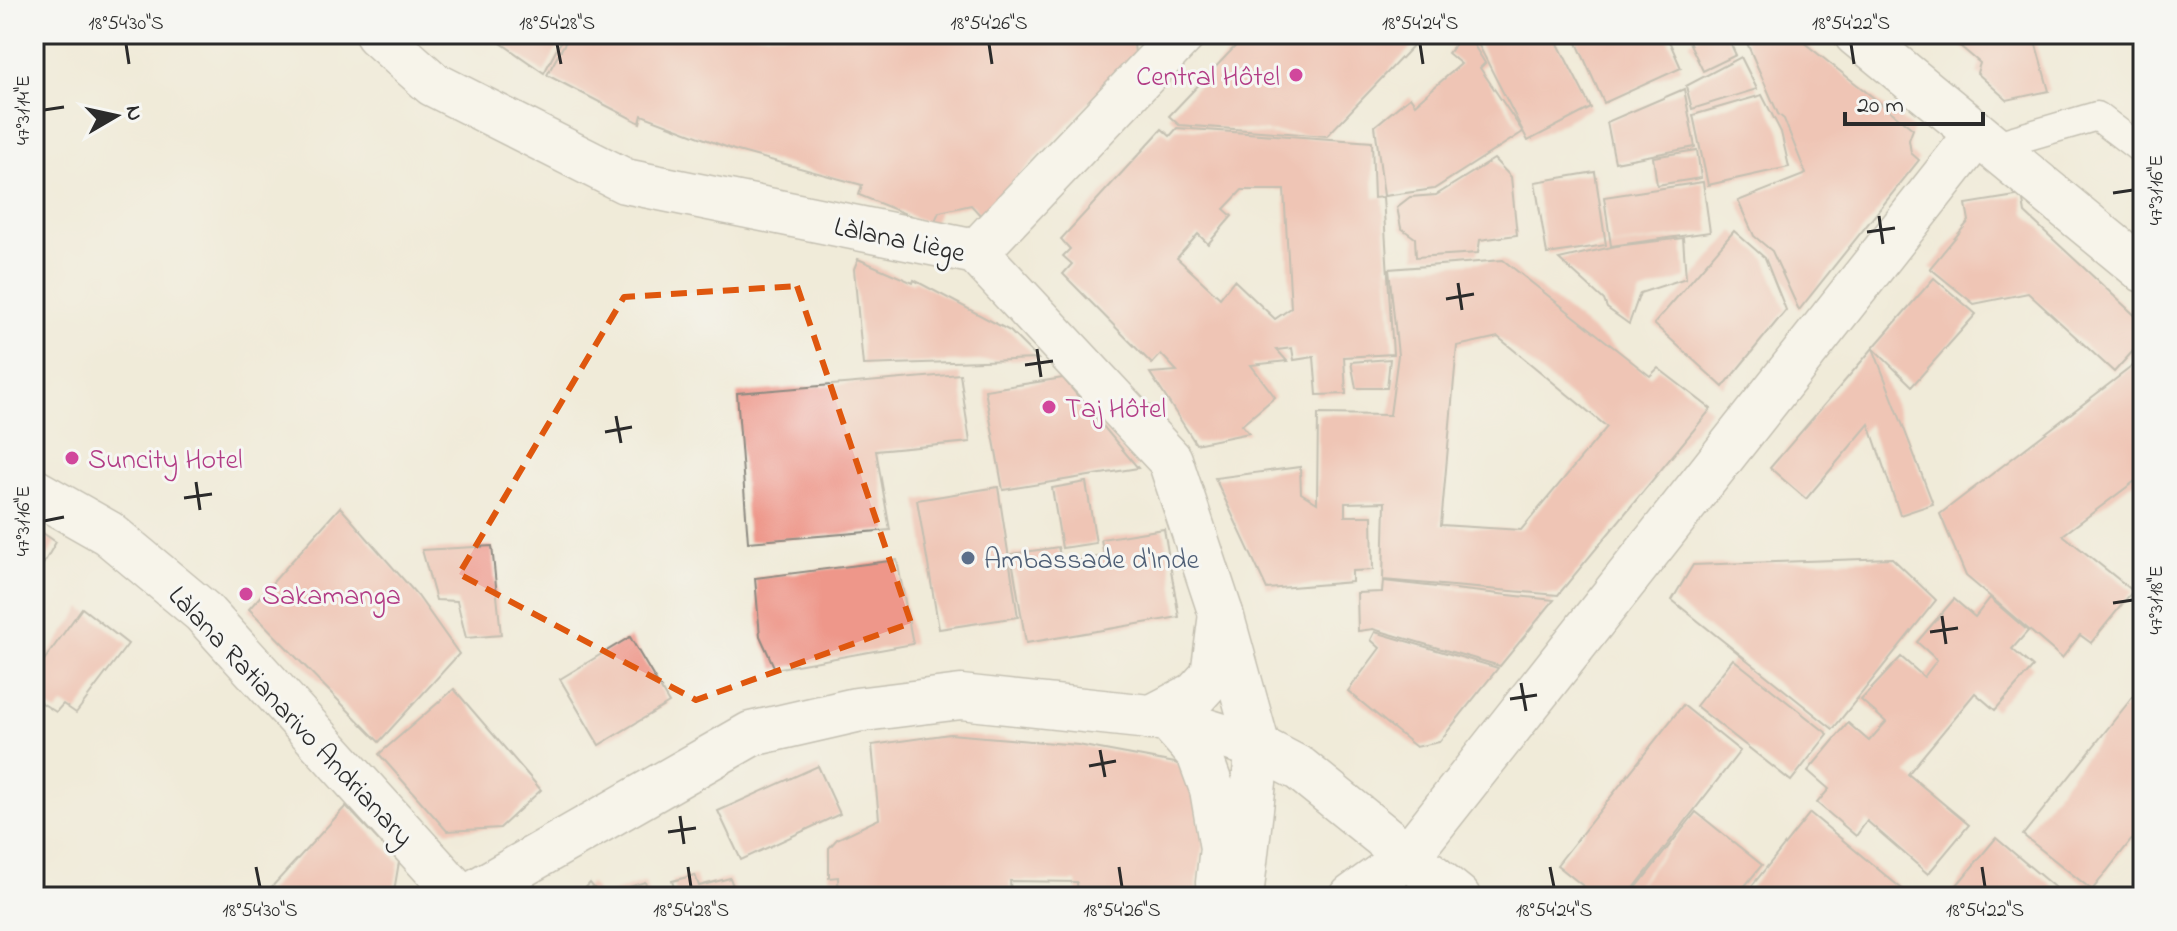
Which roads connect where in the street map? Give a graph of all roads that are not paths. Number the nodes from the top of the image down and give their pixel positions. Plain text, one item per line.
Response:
1 (377, 34) edge
2 (1183, 34) edge
3 (1856, 34) edge
4 (1985, 140) junction
5 (2143, 151) edge
6 (976, 252) junction
7 (2143, 270) edge
8 (34, 491) edge
9 (1221, 614) junction
10 (1159, 718) junction
11 (1258, 747) junction
12 (1407, 857) junction
13 (464, 897) edge
14 (1216, 897) edge
15 (1241, 897) edge
16 (1352, 897) edge
17 (1458, 897) edge

1 - 6 street, Làlana Liège
2 - 6 street
3 - 4 street
4 - 5 lane
4 - 7 street
4 - 12 street
6 - 9 street, Làlana Liège
8 - 13 street, Làlana Ratianarivo Andrianary
9 - 10 street
9 - 11 street, Làlana Liège
10 - 11 street
10 - 13 street
10 - 14 street
11 - 12 street
11 - 15 street, Làlana Liège
12 - 16 street
12 - 17 street

